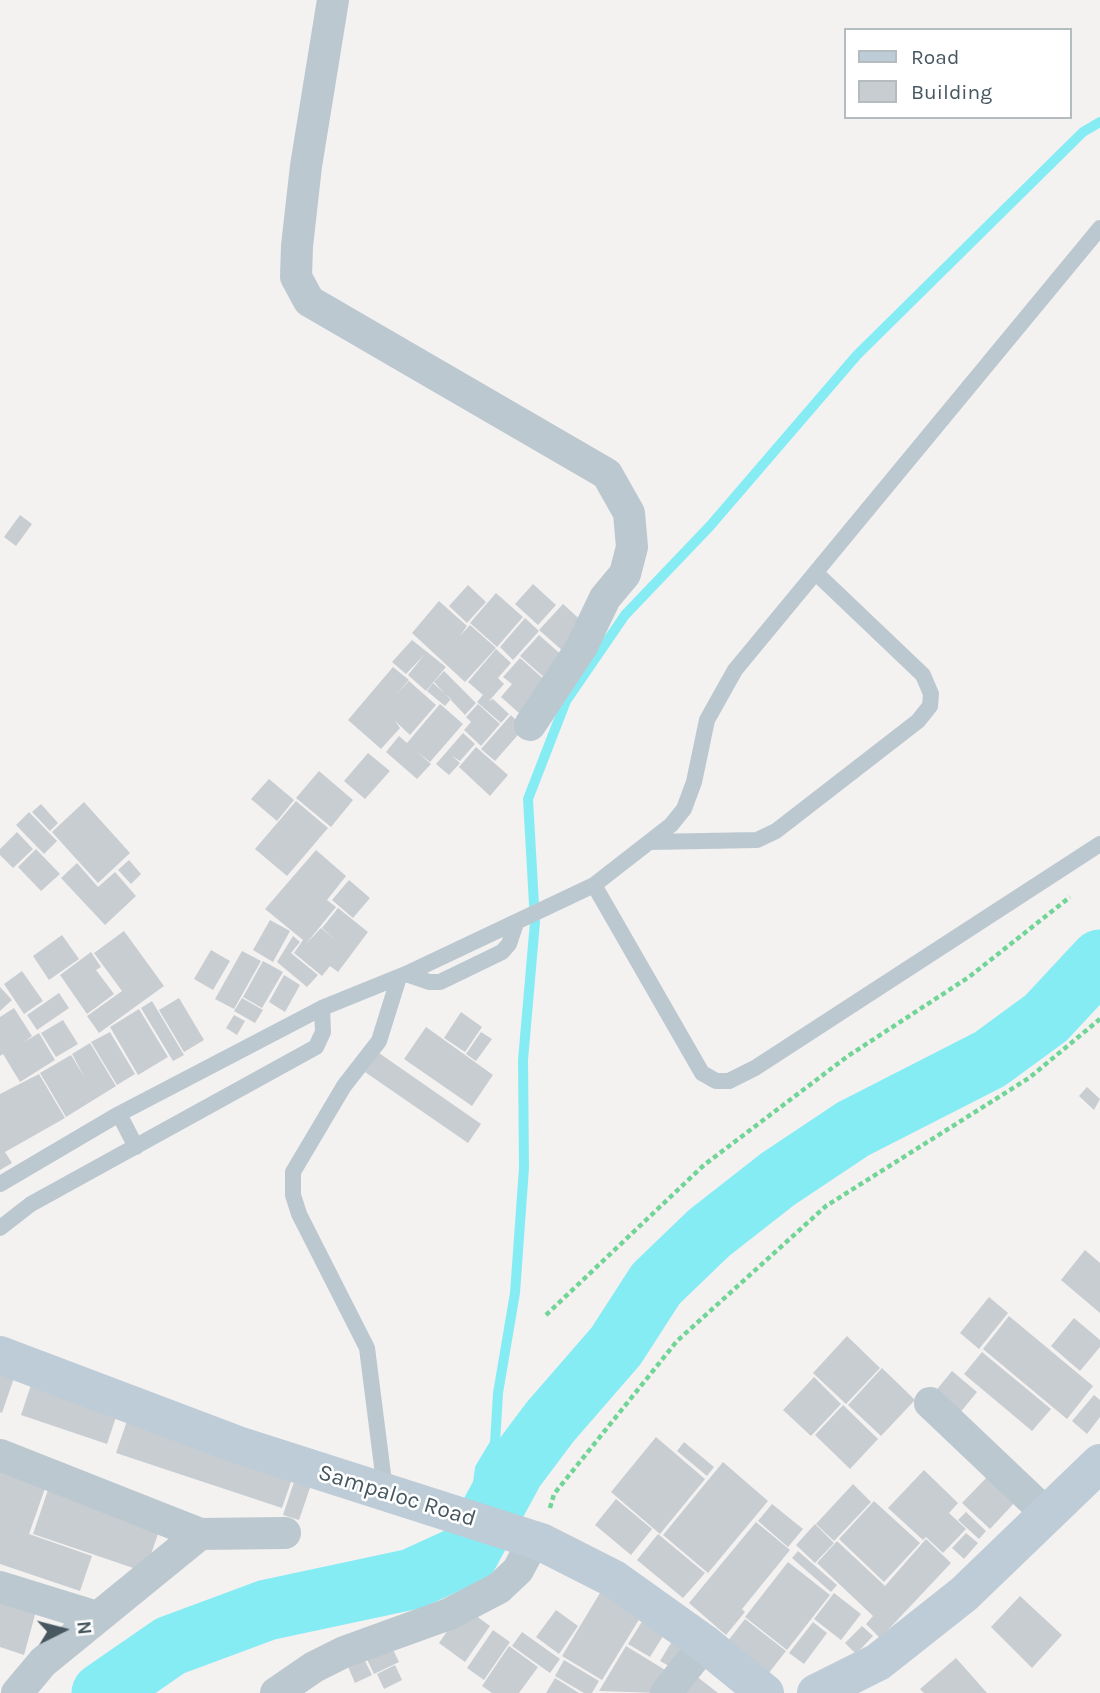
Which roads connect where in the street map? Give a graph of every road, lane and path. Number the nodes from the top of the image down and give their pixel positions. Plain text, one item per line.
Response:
1 (333, 0) edge
2 (1100, 228) edge
3 (816, 573) junction
4 (530, 725) dead end
5 (649, 842) junction
6 (1100, 844) edge
7 (594, 885) junction
8 (1080, 888) dead end
9 (403, 975) junction
10 (322, 1008) junction
11 (1100, 1019) edge
12 (119, 1114) junction
13 (136, 1147) junction
14 (0, 1184) edge
15 (1, 1224) edge
16 (546, 1315) dead end
17 (0, 1355) edge
18 (930, 1403) dead end
19 (0, 1455) edge
20 (1100, 1463) edge
21 (385, 1493) junction
22 (1049, 1516) junction
23 (285, 1533) dead end
24 (200, 1534) junction
25 (531, 1539) junction
26 (0, 1587) edge
27 (97, 1617) junction
28 (705, 1644) junction
29 (17, 1693) edge
30 (276, 1693) edge
31 (666, 1693) edge
32 (765, 1693) edge
33 (816, 1693) edge

1 - 4 street
2 - 3 lane
3 - 5 lane
3 - 5 lane
5 - 7 lane
6 - 7 lane
7 - 9 lane
8 - 16 path
9 - 10 lane
9 - 21 lane
10 - 12 lane
10 - 13 lane
11 - 25 path
12 - 13 lane
12 - 14 lane
13 - 15 lane
17 - 21 main road, Sampaloc Road
18 - 22 street
19 - 24 street
20 - 22 main road
21 - 25 main road, Sampaloc Road
22 - 33 main road
23 - 24 street
24 - 27 street
25 - 28 main road, Sampaloc Road
25 - 30 street
26 - 27 street
27 - 29 street
28 - 31 street
28 - 32 main road, Sampaloc Road

